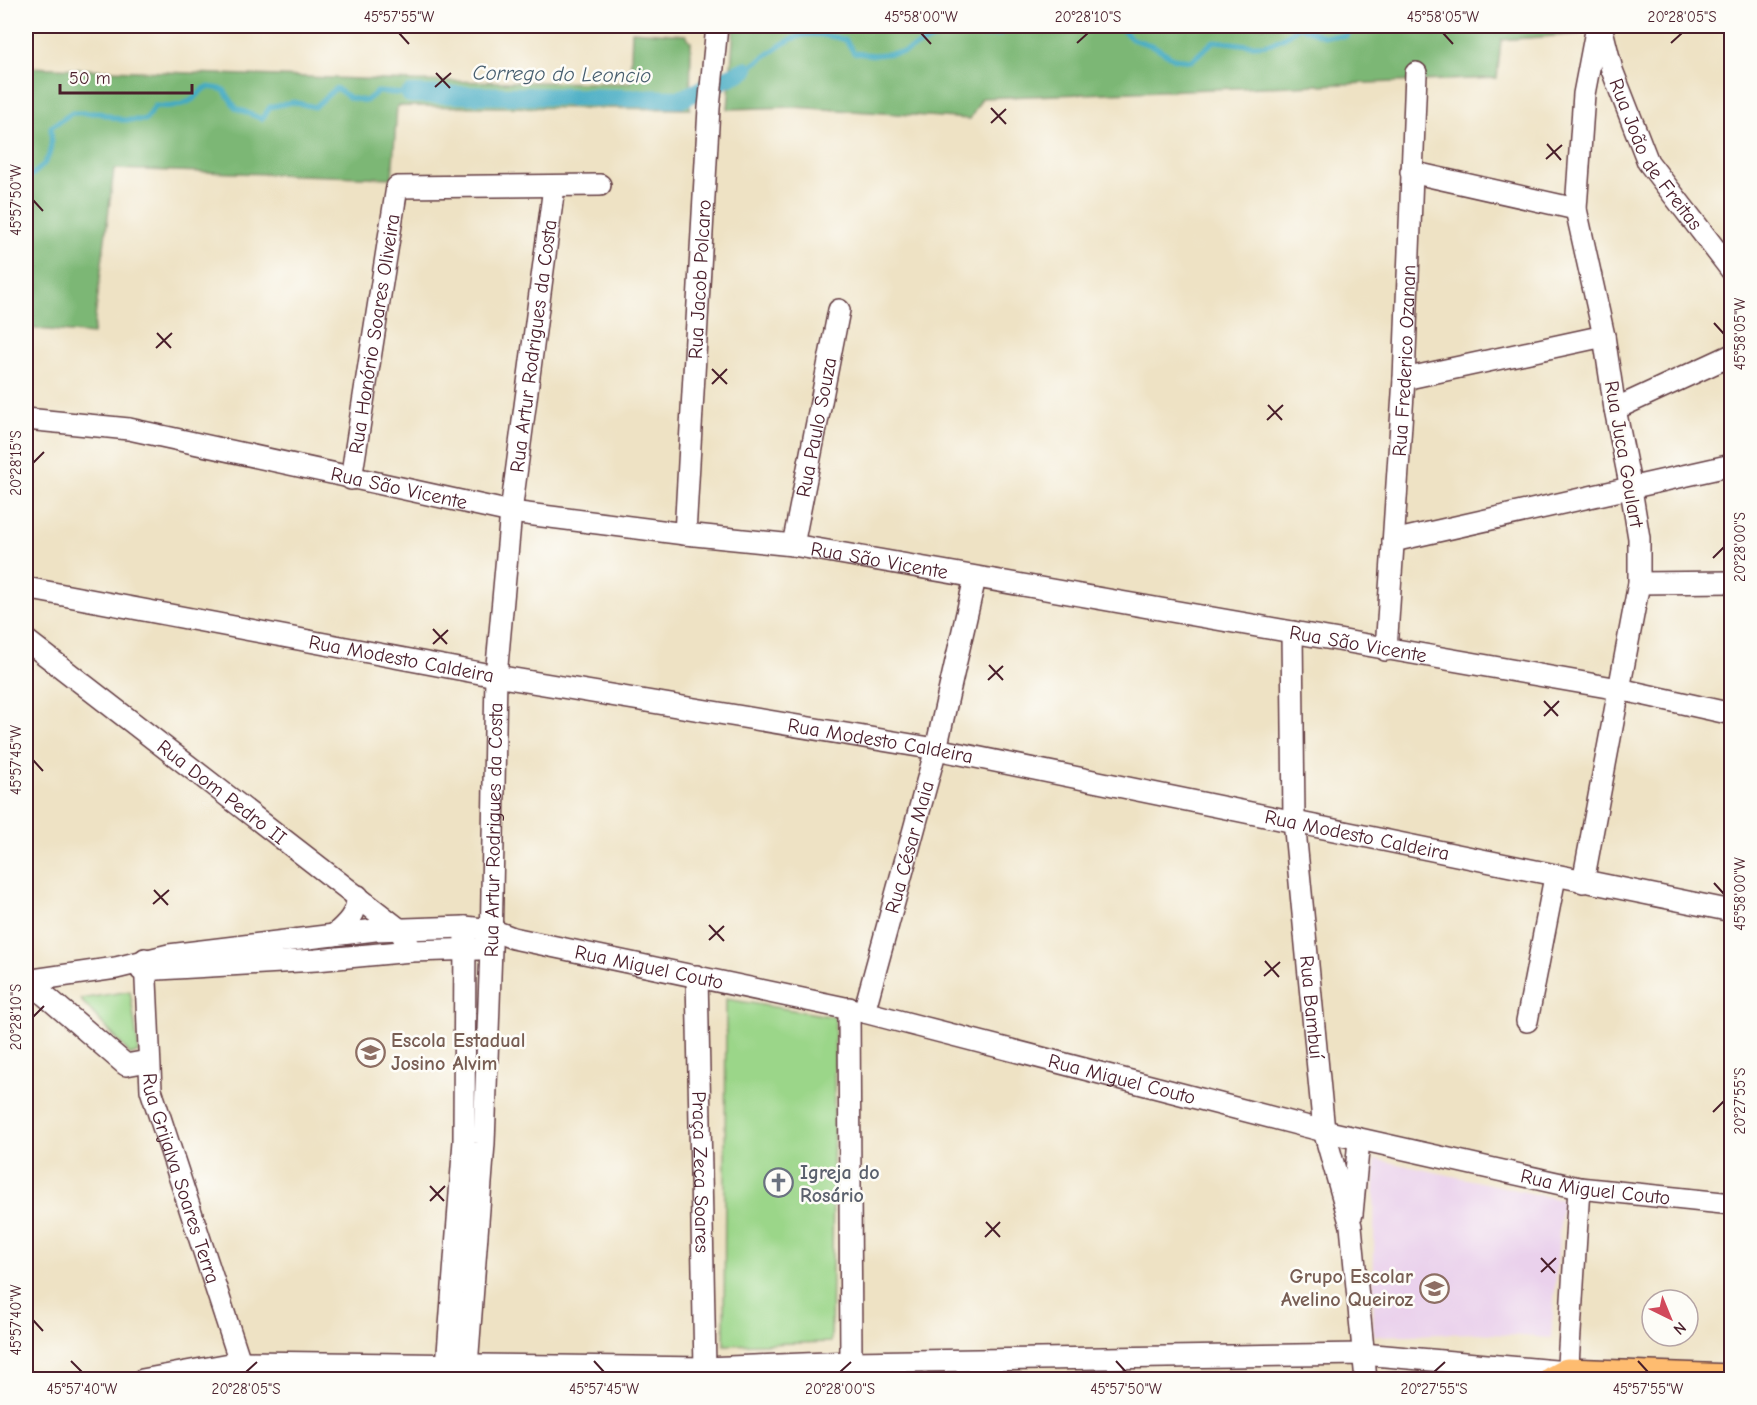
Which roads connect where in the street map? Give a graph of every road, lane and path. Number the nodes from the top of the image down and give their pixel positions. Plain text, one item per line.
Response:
1 (717, 26) edge
2 (1599, 26) edge
3 (1416, 73) dead end
4 (1411, 172) junction
5 (600, 184) dead end
6 (554, 187) junction
7 (1576, 209) junction
8 (1731, 271) edge
9 (838, 310) dead end
10 (1604, 336) junction
11 (1731, 355) edge
12 (1404, 380) junction
13 (1615, 409) junction
14 (26, 419) edge
15 (1731, 465) edge
16 (351, 479) junction
17 (1631, 489) junction
18 (511, 512) junction
19 (684, 534) junction
20 (1393, 541) junction
21 (794, 545) junction
22 (975, 578) junction
23 (1731, 582) edge
24 (1639, 584) junction
25 (26, 588) edge
26 (1292, 632) junction
27 (26, 640) edge
28 (1386, 650) junction
29 (496, 676) junction
30 (1618, 689) junction
31 (1731, 714) edge
32 (936, 749) junction
33 (1294, 820) junction
34 (1555, 877) junction
35 (1583, 882) junction
36 (358, 896) junction
37 (1731, 911) edge
38 (465, 927) junction
39 (399, 929) junction
40 (341, 934) junction
41 (491, 939) junction
42 (411, 951) junction
43 (466, 951) junction
44 (348, 957) junction
45 (146, 965) junction
46 (697, 976) junction
47 (26, 980) edge
48 (857, 1010) junction
49 (1527, 1021) dead end
50 (148, 1061) junction
51 (126, 1065) junction
52 (151, 1090) junction
53 (1323, 1131) junction
54 (1359, 1140) junction
55 (474, 1142) junction
56 (1579, 1188) junction
57 (1731, 1204) edge
58 (1351, 1226) junction
59 (1363, 1354) junction
60 (851, 1362) junction
61 (705, 1368) junction
62 (243, 1371) edge
63 (453, 1371) edge
64 (753, 1373) edge
65 (1562, 1377) edge
66 (1609, 1377) edge
67 (1731, 1378) edge
68 (142, 1380) edge
69 (1366, 1380) edge

1 - 19 street, Rua Jacob Polcaro
2 - 7 street, Rua Juca Goulart
2 - 8 street, Rua João de Freitas
3 - 4 street, Rua Frederico Ozanan
4 - 7 street
4 - 12 street, Rua Frederico Ozanan
5 - 6 street
6 - 16 street, Rua Honório Soares Oliveira
6 - 18 street, Rua Artur Rodrigues da Costa
7 - 10 street, Rua Juca Goulart
9 - 21 street, Rua Paulo Souza
10 - 12 street
10 - 13 street, Rua Juca Goulart
11 - 13 street
12 - 20 street, Rua Frederico Ozanan
13 - 17 street, Rua Juca Goulart
14 - 16 street, Rua São Vicente
15 - 17 street
16 - 18 street, Rua São Vicente
17 - 20 street
17 - 24 street, Rua Juca Goulart
18 - 19 street, Rua São Vicente
18 - 29 street, Rua Artur Rodrigues da Costa
19 - 21 street, Rua São Vicente
20 - 28 street, Rua Frederico Ozanan
21 - 22 street, Rua São Vicente
22 - 26 street, Rua São Vicente
22 - 32 street, Rua César Maia
23 - 24 street
24 - 30 street, Rua Juca Goulart
25 - 29 street, Rua Modesto Caldeira
26 - 28 street, Rua São Vicente
26 - 33 street, Rua Bambuí
27 - 36 street, Rua Dom Pedro II
28 - 30 street, Rua São Vicente
29 - 32 street, Rua Modesto Caldeira
29 - 41 street, Rua Artur Rodrigues da Costa
30 - 31 street, Rua São Vicente
30 - 35 street, Rua Juca Goulart
32 - 33 street, Rua Modesto Caldeira
32 - 48 street, Rua César Maia
33 - 34 street, Rua Modesto Caldeira
33 - 53 street, Rua Bambuí
34 - 35 street, Rua Modesto Caldeira
34 - 49 street
35 - 37 street, Rua Modesto Caldeira
36 - 39 street, Rua Dom Pedro II
36 - 40 street
38 - 39 street, Rua Miguel Couto
38 - 41 street, Rua Miguel Couto
38 - 43 street, Rua Artur Rodrigues da Costa
39 - 40 street, Rua Miguel Couto
39 - 42 street, Rua Dom Pedro II
40 - 44 street
40 - 45 street, Rua Miguel Couto
41 - 43 street, Rua Miguel Couto
41 - 46 street, Rua Miguel Couto
41 - 55 street, Rua Artur Rodrigues da Costa
42 - 43 street, Rua Miguel Couto
42 - 44 street, Rua Miguel Couto
43 - 55 street, Rua Artur Rodrigues da Costa
44 - 45 street, Rua Miguel Couto
45 - 47 street
45 - 50 street, Rua Grijalva Soares Terra
46 - 48 street, Rua Miguel Couto
46 - 61 street, Praça Zeca Soares
47 - 51 street
48 - 53 street, Rua Miguel Couto
48 - 60 street
50 - 51 street
50 - 52 street, Rua Grijalva Soares Terra
51 - 52 street
52 - 62 street, Rua Grijalva Soares Terra
53 - 54 street, Rua Miguel Couto
53 - 58 street, Rua Bambuí
54 - 56 street, Rua Miguel Couto
54 - 58 street
55 - 63 street, Rua Artur Rodrigues da Costa
56 - 57 street, Rua Miguel Couto
56 - 65 street
58 - 59 street, Rua Bambuí
59 - 60 street
59 - 65 street
59 - 69 street, Rua Bambuí
60 - 64 street
61 - 63 street
61 - 64 street
62 - 63 street
62 - 68 street
65 - 66 main road
66 - 67 main road

